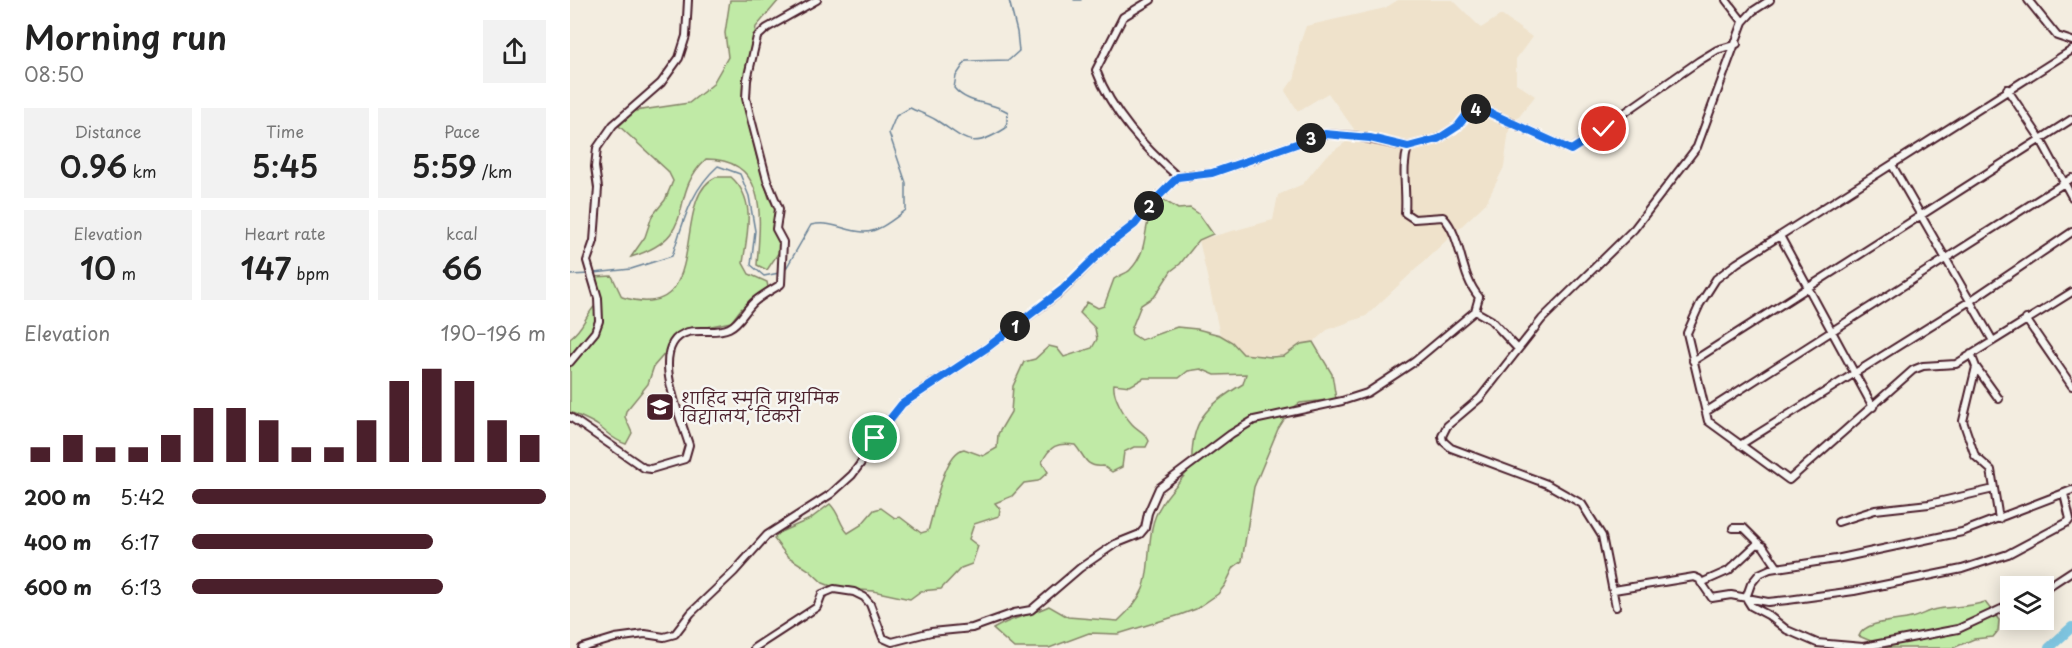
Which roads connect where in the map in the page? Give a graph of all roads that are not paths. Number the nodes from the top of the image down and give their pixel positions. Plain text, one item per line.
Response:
1 (688, 0) edge
2 (817, 0) edge
3 (1151, 0) edge
4 (1726, 0) edge
5 (1770, 0) edge
6 (2028, 0) edge
7 (1743, 22) junction
8 (2072, 41) edge
9 (1737, 44) junction
10 (2072, 50) edge
11 (2007, 89) junction
12 (2072, 119) edge
13 (2040, 138) junction
14 (1408, 147) junction
15 (1893, 165) junction
16 (1178, 177) junction
17 (2072, 178) edge
18 (2064, 183) junction
19 (2072, 196) edge
20 (1922, 215) junction
21 (2072, 232) edge
22 (1780, 236) junction
23 (1947, 258) junction
24 (1809, 286) junction
25 (2072, 292) edge
26 (1970, 301) junction
27 (1475, 311) junction
28 (2026, 319) junction
29 (1832, 331) junction
30 (1993, 340) junction
31 (1518, 349) junction
32 (1971, 354) junction
33 (1693, 361) junction
34 (570, 362) edge
35 (1976, 367) junction
36 (1855, 372) junction
37 (2072, 386) edge
38 (1999, 399) dead end
39 (1873, 407) junction
40 (1707, 411) junction
41 (570, 417) edge
42 (1740, 445) junction
43 (1994, 489) junction
44 (2072, 490) edge
45 (2064, 494) junction
46 (1999, 519) junction
47 (1838, 522) dead end
48 (2071, 522) edge
49 (1733, 528) dead end
50 (1760, 544) junction
51 (1778, 568) junction
52 (2072, 571) edge
53 (1701, 583) junction
54 (2054, 583) edge
55 (1614, 590) junction
56 (1746, 598) junction
57 (1616, 607) dead end
58 (2000, 610) edge
59 (582, 648) edge
60 (754, 648) edge

1 - 34 street
2 - 41 street
3 - 16 street
4 - 7 street
5 - 7 street
6 - 8 street
7 - 9 street
9 - 14 street
9 - 31 street
10 - 11 street
11 - 13 street
11 - 15 street
12 - 13 street
13 - 18 street
13 - 20 street
14 - 16 street
14 - 27 street
15 - 20 street
15 - 22 street
16 - 59 street
17 - 18 street
18 - 19 street
18 - 23 street
20 - 23 street
20 - 24 street
21 - 26 street
22 - 24 street
22 - 33 street
23 - 26 street
23 - 29 street
24 - 29 street
24 - 33 street
25 - 28 street
26 - 30 street
26 - 36 street
27 - 31 street
27 - 60 street
28 - 30 street
28 - 37 street
29 - 36 street
29 - 40 street
30 - 32 street
31 - 55 street
32 - 35 street
32 - 39 street
33 - 40 street
35 - 38 street
35 - 43 street
36 - 39 street
36 - 42 street
39 - 42 street
40 - 42 street
43 - 46 street
43 - 47 street
44 - 45 street
45 - 46 street
45 - 48 street
46 - 51 street
48 - 56 street
49 - 50 street
50 - 51 street
50 - 53 street
51 - 56 street
52 - 54 street
53 - 55 street
53 - 56 street
55 - 57 street
56 - 58 street

